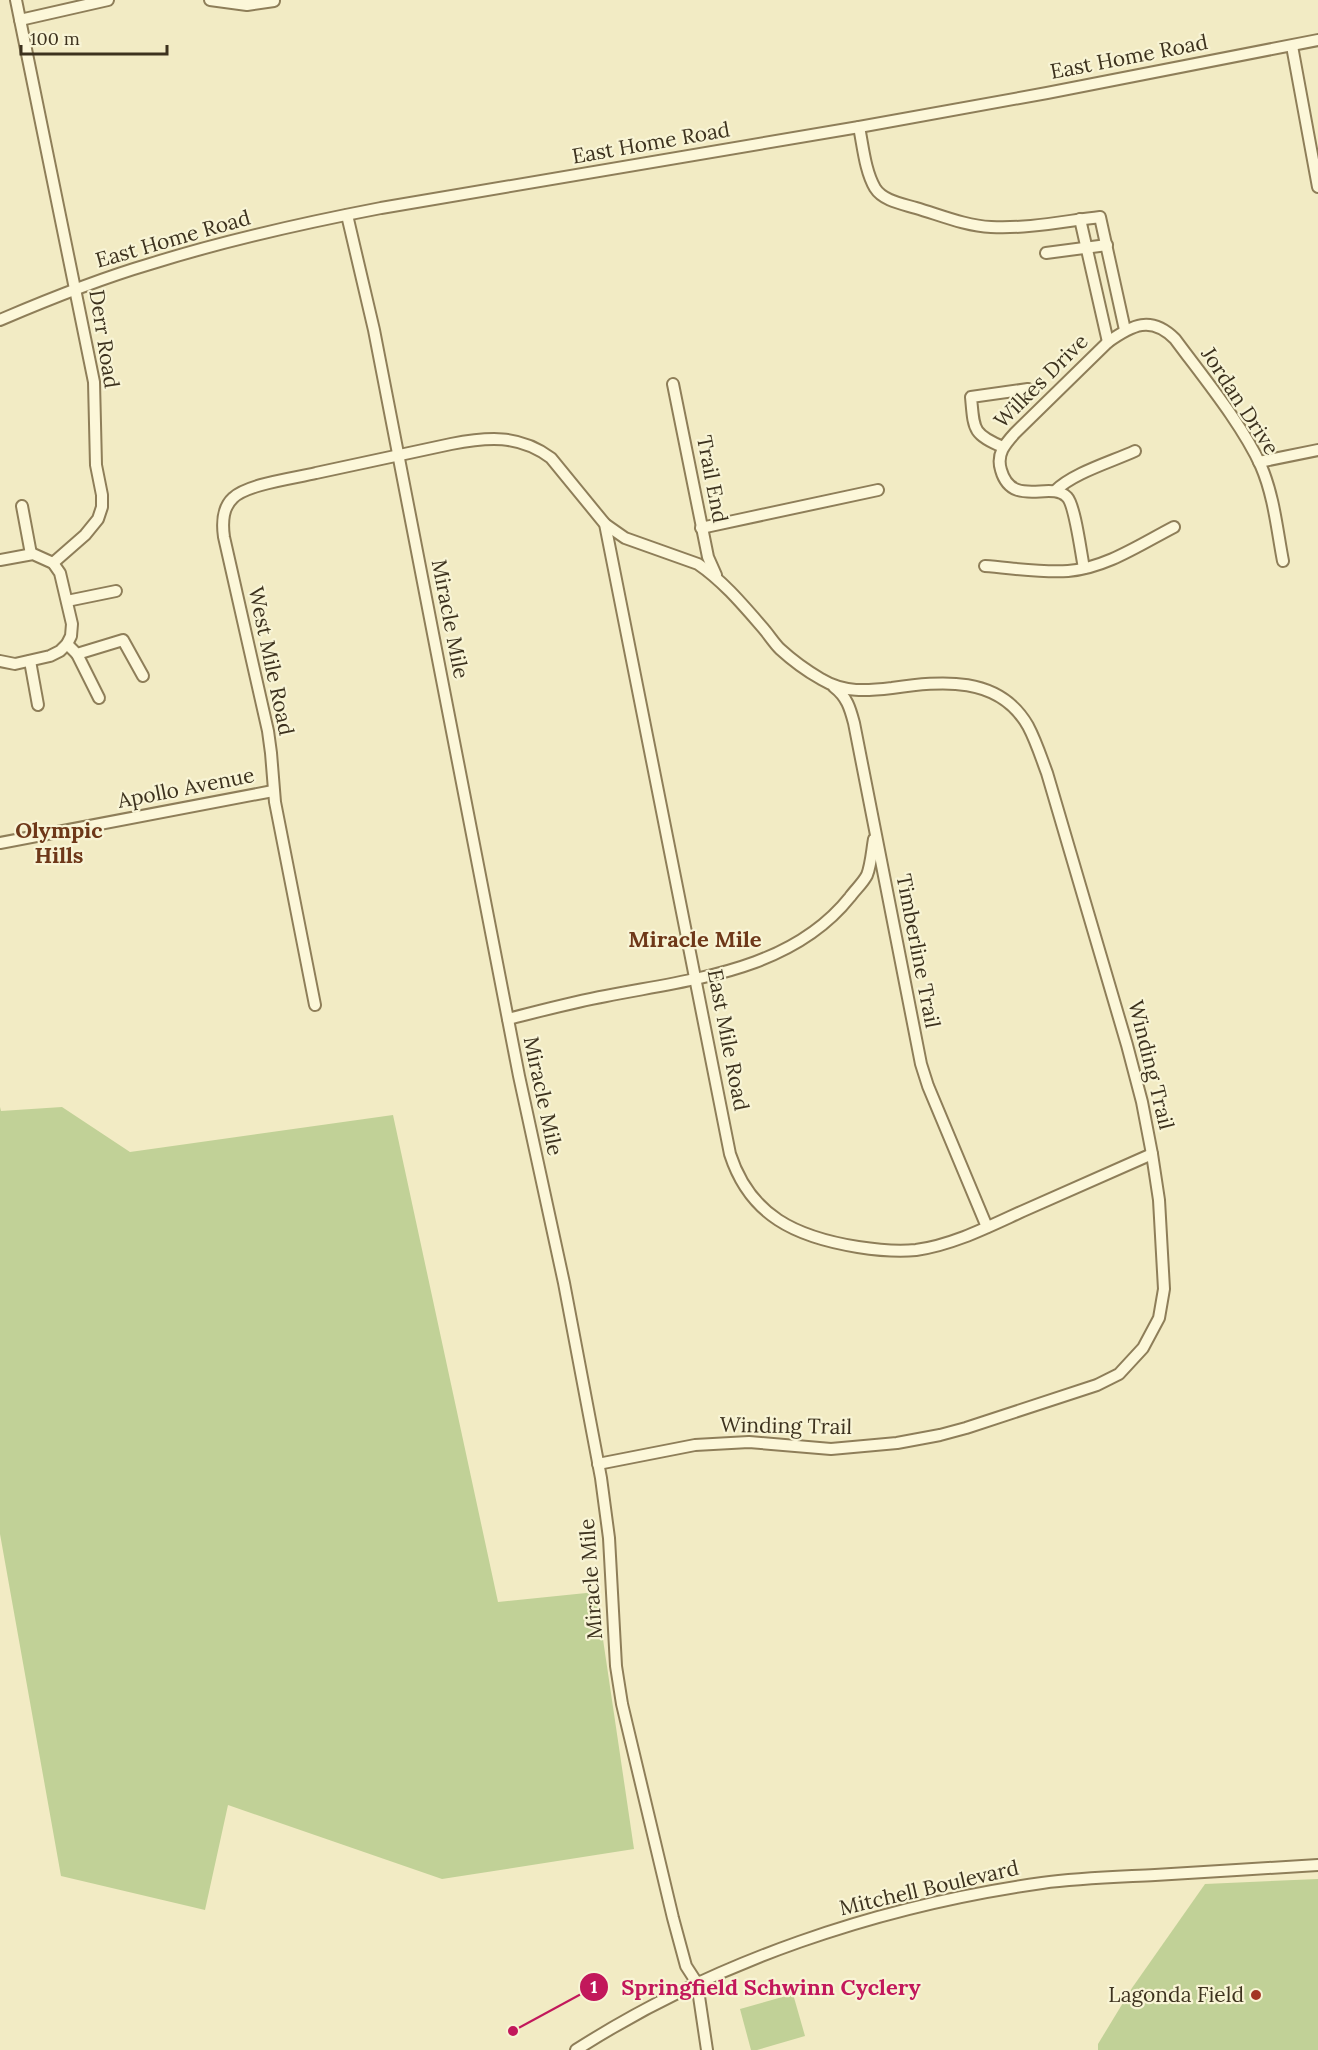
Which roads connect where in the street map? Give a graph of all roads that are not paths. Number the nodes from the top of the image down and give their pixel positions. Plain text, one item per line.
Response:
1 (16, 0) edge
2 (108, 0) edge
3 (210, 0) edge
4 (274, 1) edge
5 (20, 20) junction
6 (1318, 40) edge
7 (1292, 46) junction
8 (859, 127) junction
9 (1316, 163) edge
10 (1318, 187) edge
11 (347, 214) junction
12 (1080, 219) junction
13 (1107, 244) junction
14 (1087, 248) junction
15 (1046, 253) dead end
16 (76, 289) junction
17 (0, 320) edge
18 (1125, 330) junction
19 (1108, 342) junction
20 (673, 384) dead end
21 (1028, 389) dead end
22 (1002, 447) junction
23 (1318, 450) edge
24 (1135, 452) dead end
25 (398, 455) junction
26 (1259, 462) junction
27 (878, 490) dead end
28 (1055, 491) junction
29 (22, 506) dead end
30 (605, 524) junction
31 (1174, 527) dead end
32 (701, 528) junction
33 (31, 554) junction
34 (0, 560) edge
35 (1283, 561) dead end
36 (53, 563) junction
37 (985, 566) dead end
38 (1084, 568) junction
39 (719, 580) junction
40 (116, 591) dead end
41 (67, 601) junction
42 (67, 644) junction
43 (77, 654) junction
44 (0, 661) edge
45 (30, 661) junction
46 (143, 676) dead end
47 (826, 682) junction
48 (99, 699) dead end
49 (38, 705) dead end
50 (273, 791) junction
51 (875, 835) junction
52 (0, 843) edge
53 (696, 979) junction
54 (315, 1005) dead end
55 (508, 1019) junction
56 (1152, 1154) junction
57 (987, 1227) junction
58 (598, 1464) junction
59 (1318, 1865) edge
60 (697, 1983) junction
61 (576, 2050) edge
62 (707, 2050) edge

1 - 5 street, Derr Road
2 - 5 street
3 - 4 street
5 - 16 street, Derr Road
6 - 7 street, East Home Road
7 - 8 street, East Home Road
7 - 9 street
8 - 11 street, East Home Road
8 - 12 street
9 - 10 street
11 - 16 street, East Home Road
11 - 25 street, Miracle Mile
12 - 13 street
12 - 14 street
13 - 14 street
13 - 18 street
14 - 15 street
14 - 19 street
16 - 17 street, East Home Road
16 - 36 street, Derr Road
18 - 19 street, Jordan Drive
18 - 26 street, Jordan Drive
19 - 22 street, Wilkes Drive
20 - 32 street, Trail End
21 - 22 street
22 - 28 street
23 - 26 street
24 - 28 street
25 - 30 street, East Mile Road
25 - 50 street, West Mile Road
25 - 55 street, Miracle Mile
26 - 35 street, Jordan Drive
27 - 32 street
28 - 38 street
29 - 33 street
30 - 39 street, Winding Trail
30 - 53 street, East Mile Road
31 - 38 street
32 - 39 street, Trail End
33 - 34 street
33 - 36 street
36 - 41 street
37 - 38 street
39 - 47 street, Winding Trail
40 - 41 street
41 - 42 street
42 - 43 street
42 - 45 street
43 - 46 street
43 - 48 street
44 - 45 street
45 - 49 street
47 - 51 street, Timberline Trail
47 - 56 street, Winding Trail
50 - 52 street, Apollo Avenue
50 - 54 street, West Mile Road
51 - 53 street
51 - 57 street, Timberline Trail
53 - 55 street
53 - 57 street, East Mile Road
55 - 58 street, Miracle Mile
56 - 57 street, East Mile Road
56 - 58 street, Winding Trail
58 - 60 street, Miracle Mile
59 - 60 street, Mitchell Boulevard
60 - 61 street, Mitchell Boulevard
60 - 62 street, Miracle Mile

